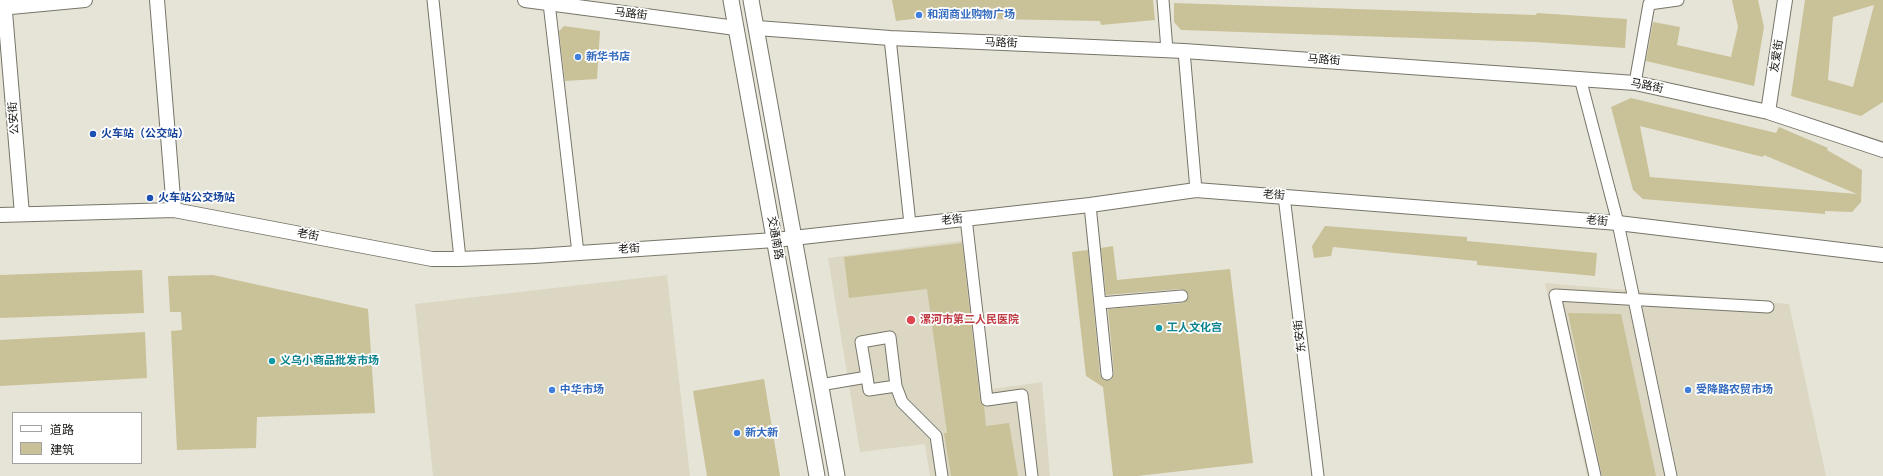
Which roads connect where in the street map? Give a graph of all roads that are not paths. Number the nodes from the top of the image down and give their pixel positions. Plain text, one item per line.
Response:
1 (85, 0) edge
2 (157, 0) edge
3 (433, 0) edge
4 (525, 0) edge
5 (732, 0) edge
6 (751, 0) edge
7 (1163, 0) edge
8 (1678, 0) edge
9 (1785, 0) edge
10 (549, 3) junction
11 (3, 5) edge
12 (736, 28) junction
13 (756, 28) junction
14 (890, 38) junction
15 (1167, 50) junction
16 (1184, 51) junction
17 (1580, 78) junction
18 (1635, 83) junction
19 (1768, 112) junction
20 (1883, 150) edge
21 (1196, 190) junction
22 (1284, 196) junction
23 (1090, 205) junction
24 (174, 210) junction
25 (0, 211) edge
26 (22, 214) junction
27 (966, 218) junction
28 (1618, 223) junction
29 (910, 224) junction
30 (794, 238) junction
31 (775, 240) junction
32 (578, 253) junction
33 (1883, 255) edge
34 (460, 258) junction
35 (1182, 296) dead end
36 (1634, 299) junction
37 (1100, 303) junction
38 (1768, 307) dead end
39 (1107, 374) dead end
40 (867, 377) junction
41 (820, 385) junction
42 (896, 386) junction
43 (817, 476) edge
44 (837, 476) edge
45 (942, 476) edge
46 (1032, 476) edge
47 (1318, 476) edge
48 (1595, 476) edge
49 (1671, 476) edge

1 - 11 street
2 - 24 street
3 - 34 street
4 - 10 street, 马路街
5 - 12 main road, 交通南路
6 - 13 main road, 交通南路
7 - 15 street
8 - 18 street
9 - 19 street, 友爱街
10 - 12 street, 马路街
10 - 32 street
11 - 26 street, 公安街
12 - 31 main road, 交通南路
13 - 14 street, 马路街
13 - 30 main road, 交通南路
14 - 15 street, 马路街
14 - 29 street
15 - 16 street, 马路街
16 - 17 street, 马路街
16 - 21 street
17 - 18 street, 马路街
17 - 28 street
18 - 19 street, 马路街
19 - 20 street, 马路街
21 - 22 street, 老街
21 - 23 street, 老街
22 - 28 street, 老街
22 - 47 street, 东安街
23 - 27 street, 老街
23 - 37 street
24 - 26 street, 老街
24 - 34 street, 老街
25 - 26 street
27 - 29 street, 老街
27 - 46 street
28 - 33 street, 老街
28 - 36 street
29 - 30 street, 老街
30 - 31 street, 老街
30 - 41 main road, 交通南路
31 - 32 street, 老街
31 - 43 main road, 交通南路
32 - 34 street, 老街
35 - 37 street
36 - 38 street
36 - 48 street
36 - 49 street
37 - 39 street
40 - 41 street
40 - 42 street
40 - 42 street
41 - 44 main road, 交通南路
42 - 45 street

